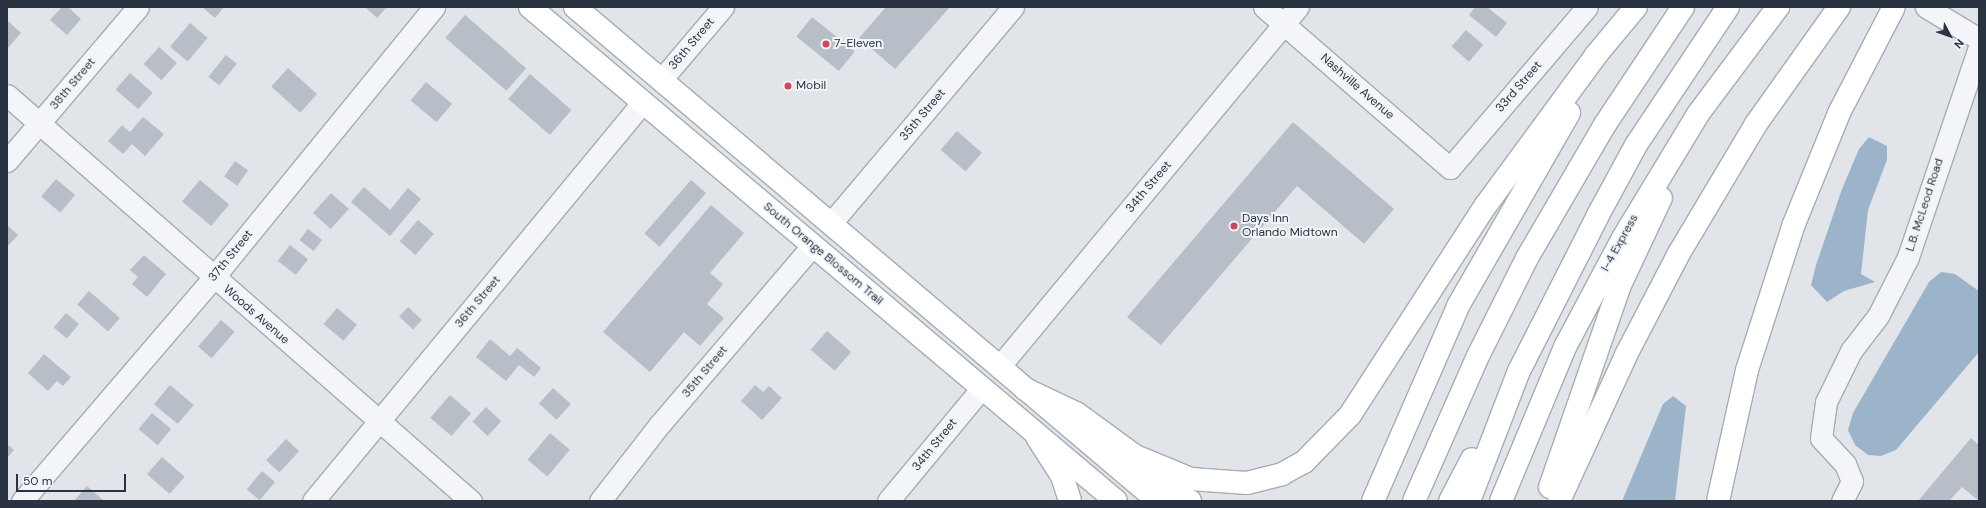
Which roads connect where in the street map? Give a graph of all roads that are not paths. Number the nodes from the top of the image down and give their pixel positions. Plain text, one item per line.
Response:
1 (138, 7) edge
2 (434, 7) edge
3 (530, 7) edge
4 (576, 7) edge
5 (723, 7) edge
6 (1013, 7) edge
7 (1264, 7) edge
8 (1298, 7) edge
9 (1587, 7) edge
10 (1636, 7) edge
11 (1640, 7) edge
12 (1683, 7) edge
13 (1728, 7) edge
14 (1778, 7) edge
15 (1839, 7) edge
16 (1926, 7) edge
17 (1954, 7) edge
18 (1893, 9) edge
19 (1284, 24) junction
20 (1765, 24) junction
21 (1979, 38) edge
22 (1979, 47) edge
23 (661, 80) junction
24 (7, 95) edge
25 (642, 103) junction
26 (39, 124) junction
27 (673, 128) junction
28 (7, 161) edge
29 (1450, 168) joint
30 (832, 222) junction
31 (813, 245) junction
32 (213, 278) junction
33 (999, 367) junction
34 (1519, 372) junction
35 (981, 389) junction
36 (1025, 390) junction
37 (1055, 413) junction
38 (378, 422) junction
39 (1038, 437) junction
40 (22, 501) edge
41 (313, 501) edge
42 (471, 501) edge
43 (600, 501) edge
44 (888, 501) edge
45 (1070, 501) edge
46 (1116, 501) edge
47 (1158, 501) edge
48 (1190, 501) edge
49 (1373, 501) edge
50 (1414, 501) edge
51 (1450, 501) edge
52 (1468, 501) edge
53 (1501, 501) edge
54 (1544, 501) edge
55 (1558, 501) edge
56 (1718, 501) edge
57 (1842, 501) edge

1 - 26 street, 38th Street
2 - 32 street, 37th Street
3 - 25 main road, South Orange Blossom Trail
4 - 23 main road
5 - 23 street, 36th Street
6 - 30 street, 35th Street
7 - 19 street, Nashville Avenue
8 - 19 street, 34th Street
9 - 29 street, 33rd Street
10 - 36 main road
11 - 49 main road
12 - 50 main road
13 - 34 main road
14 - 20 main road, I-4 Express
15 - 55 main road
16 - 21 street
17 - 21 street
18 - 56 main road
19 - 29 street, Nashville Avenue
19 - 33 street, 34th Street
20 - 53 main road, I-4 Express
20 - 54 main road
22 - 57 street, L.B. McLeod Road
23 - 30 main road
24 - 26 street, Woods Avenue
25 - 27 main road, South Orange Blossom Trail
25 - 38 street, 36th Street
26 - 28 street, 38th Street
26 - 32 street, Woods Avenue
27 - 30 main road
27 - 31 main road, South Orange Blossom Trail
30 - 33 main road
31 - 33 main road
31 - 35 main road, South Orange Blossom Trail
31 - 43 street, 35th Street
32 - 38 street, Woods Avenue
32 - 40 street, 37th Street
33 - 36 main road
34 - 51 main road
34 - 52 main road
35 - 39 main road, South Orange Blossom Trail
35 - 44 street, 34th Street
36 - 37 main road
37 - 47 main road
37 - 48 main road
38 - 41 street, 36th Street
38 - 42 street, Woods Avenue
39 - 45 main road
39 - 46 main road, South Orange Blossom Trail

